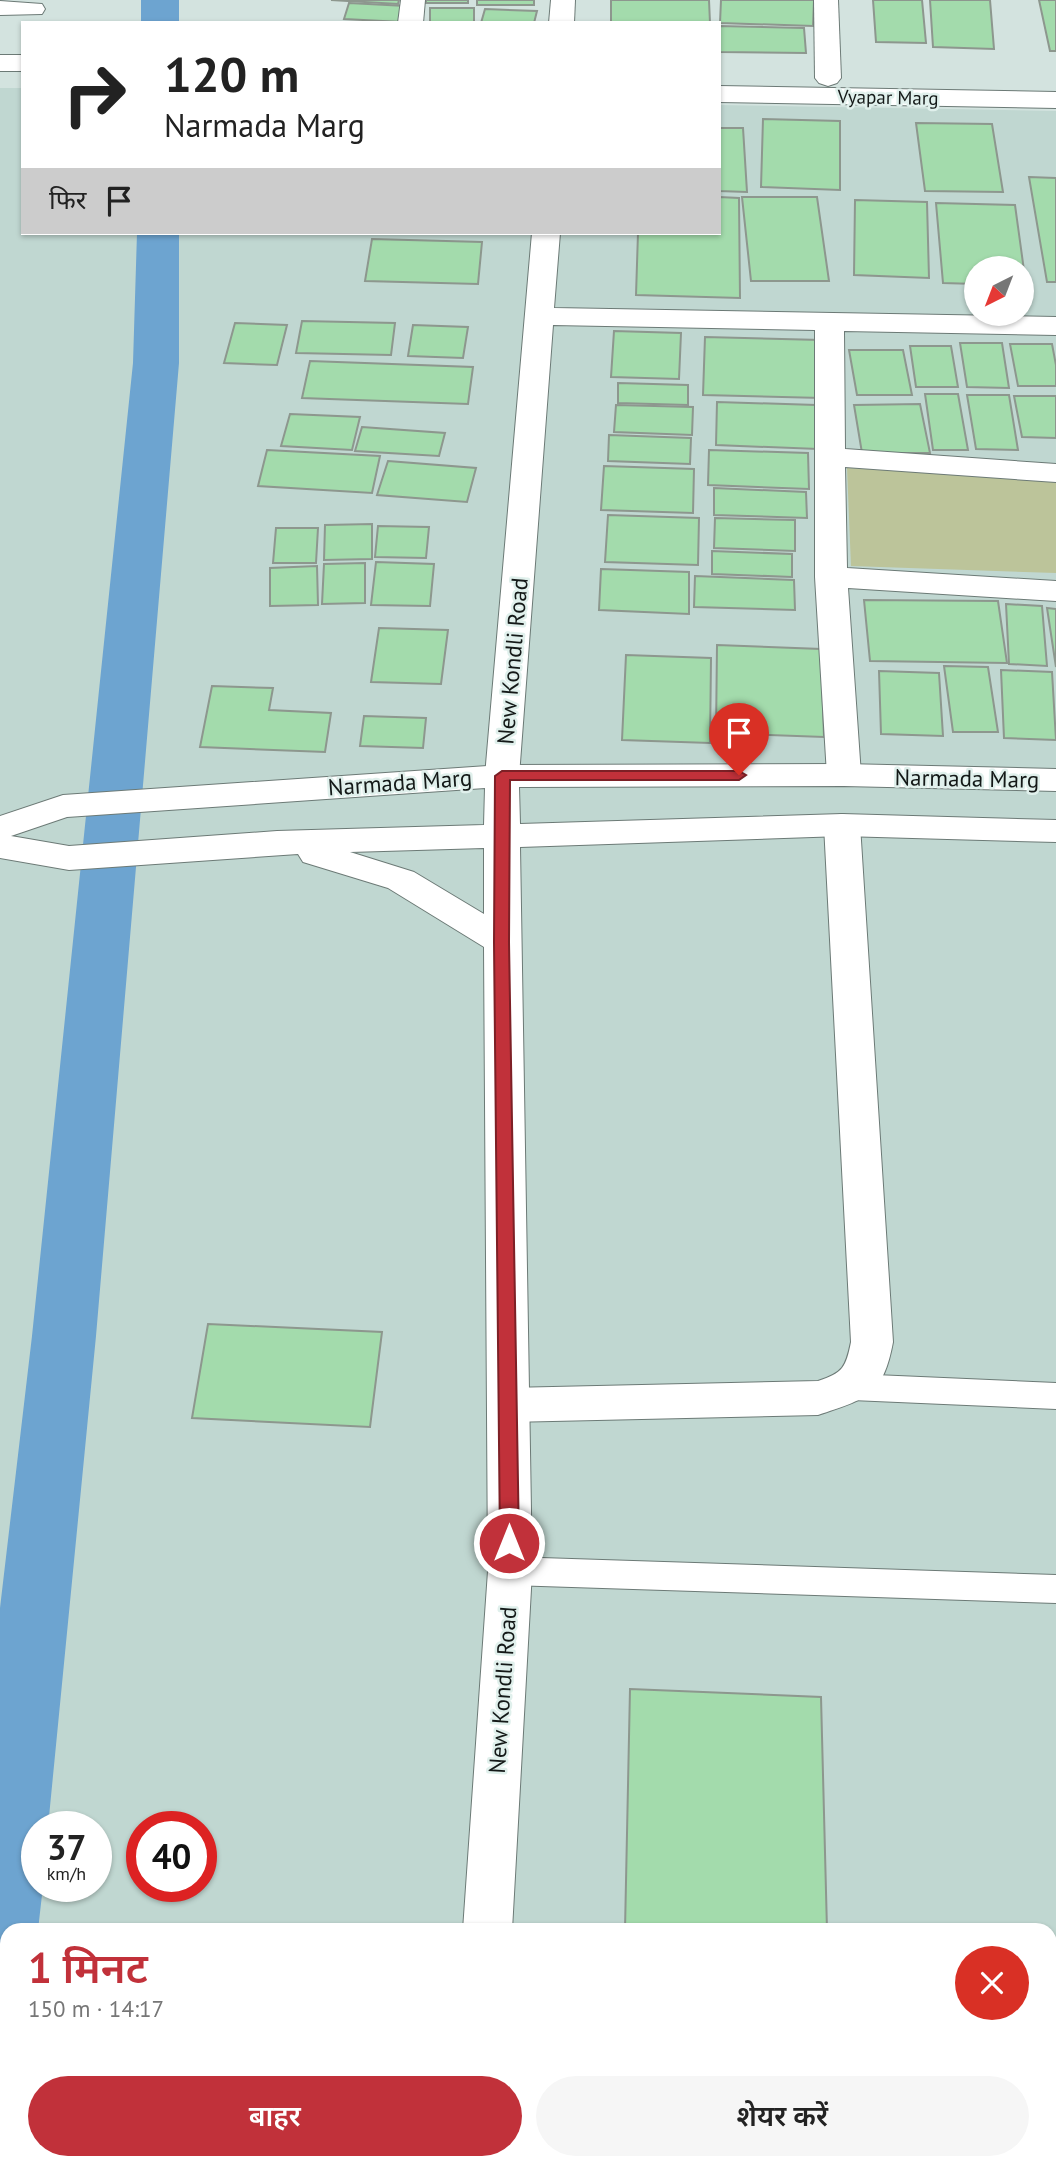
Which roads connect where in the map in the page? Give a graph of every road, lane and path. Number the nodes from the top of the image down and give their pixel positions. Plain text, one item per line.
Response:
1 (413, 0) edge
2 (563, 0) edge
3 (825, 0) edge
4 (0, 9) edge
5 (33, 9) dead end
6 (410, 21) edge
7 (561, 21) edge
8 (0, 63) edge
9 (21, 63) edge
10 (721, 77) edge
11 (828, 78) junction
12 (1056, 82) edge
13 (0, 84) edge
14 (21, 84) edge
15 (721, 94) edge
16 (1056, 100) edge
17 (546, 235) edge
18 (540, 316) junction
19 (829, 320) junction
20 (1056, 326) edge
21 (831, 457) junction
22 (1056, 473) edge
23 (831, 577) junction
24 (1056, 591) edge
25 (844, 775) junction
26 (502, 776) junction
27 (1056, 780) edge
28 (842, 825) junction
29 (0, 828) edge
30 (1056, 831) edge
31 (503, 838) junction
32 (278, 843) junction
33 (0, 846) edge
34 (502, 942) junction
35 (852, 1387) junction
36 (1056, 1396) edge
37 (508, 1405) junction
38 (510, 1571) junction
39 (1056, 1589) edge
40 (487, 1923) edge

1 - 6 street
2 - 7 street
3 - 11 street
4 - 5 street
8 - 9 street
10 - 11 street, Vyapar Marg
11 - 12 street, Vyapar Marg
13 - 14 street
15 - 16 street, Vyapar Marg
17 - 18 street, New Kondli Road
18 - 19 street
18 - 26 street, New Kondli Road
19 - 20 street
19 - 21 street
21 - 22 street
21 - 23 street
23 - 24 street
23 - 25 street
25 - 26 street, Narmada Marg
25 - 27 street, Narmada Marg
26 - 29 street, Narmada Marg
26 - 31 street, New Kondli Road
28 - 30 street
28 - 31 street
28 - 35 street
31 - 32 street
31 - 34 street, New Kondli Road
32 - 33 street
32 - 34 street
34 - 37 street, New Kondli Road
35 - 36 lane
35 - 37 street
37 - 38 street, New Kondli Road
38 - 39 lane
38 - 40 street, New Kondli Road

